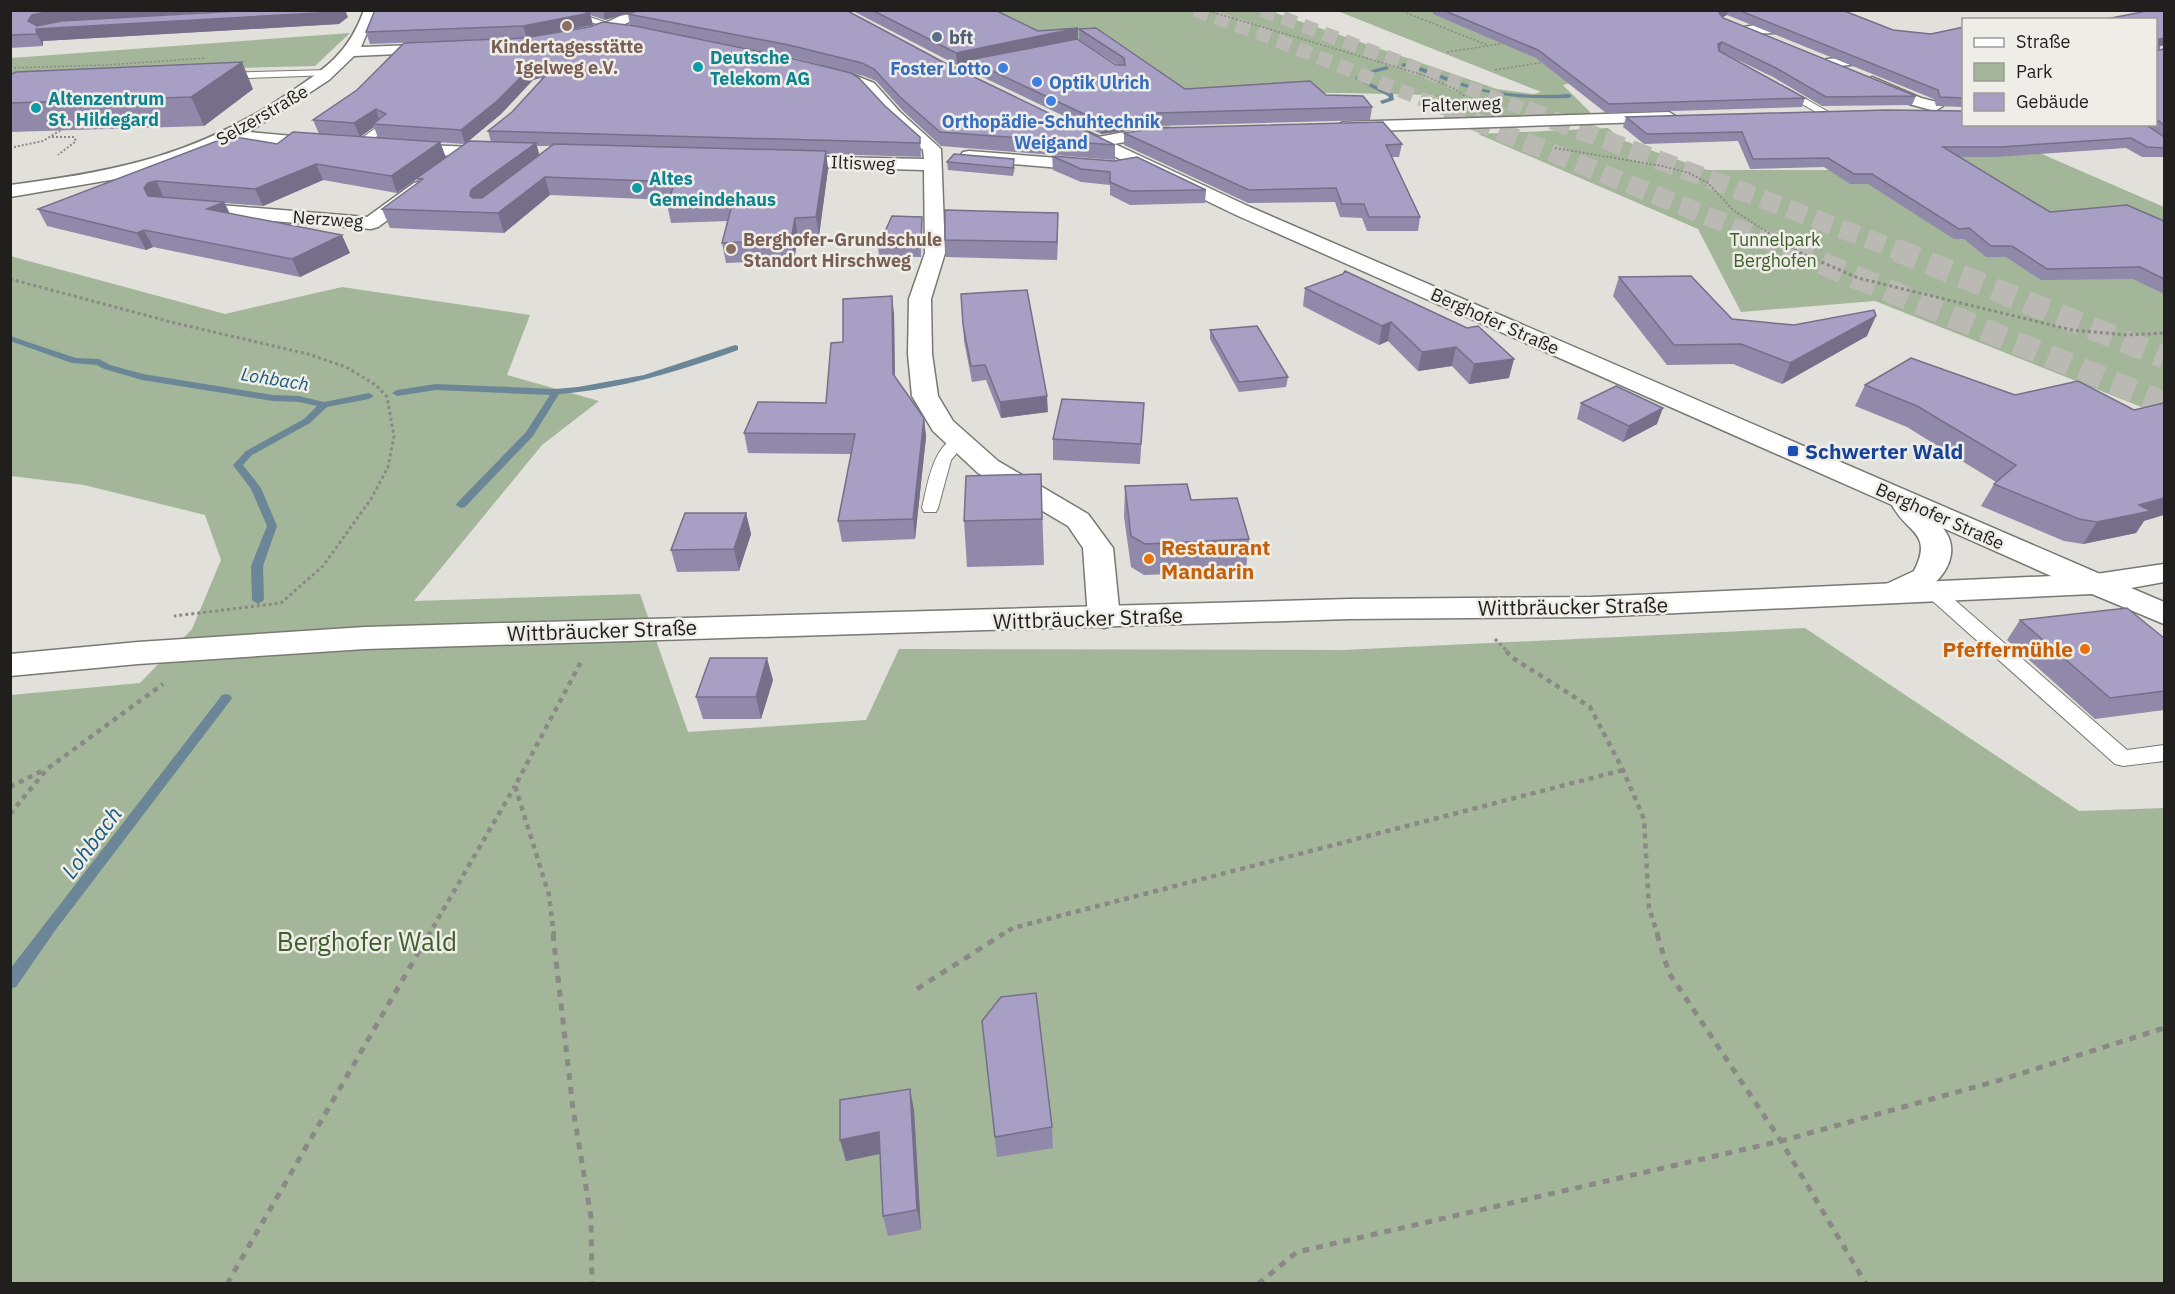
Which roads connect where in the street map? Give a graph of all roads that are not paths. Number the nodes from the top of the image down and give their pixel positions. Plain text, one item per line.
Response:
1 (362, 10) edge
2 (371, 10) edge
3 (573, 10) edge
4 (669, 10) edge
5 (350, 11) edge
6 (608, 27) junction
7 (1749, 30) junction
8 (638, 32) edge
9 (559, 38) edge
10 (1784, 45) edge
11 (463, 47) edge
12 (352, 52) junction
13 (1008, 58) edge
14 (944, 67) joint
15 (811, 68) edge
16 (329, 73) junction
17 (206, 76) edge
18 (969, 80) edge
19 (1769, 81) edge
20 (1944, 102) junction
21 (1894, 112) edge
22 (1830, 113) joint
23 (1792, 114) edge
24 (1683, 117) edge
25 (1061, 124) edge
26 (384, 127) edge
27 (1322, 128) edge
28 (1179, 132) edge
29 (493, 133) edge
30 (229, 136) junction
31 (1099, 142) junction
32 (356, 147) junction
33 (469, 152) junction
34 (513, 154) edge
35 (932, 159) junction
36 (770, 161) edge
37 (1141, 163) junction
38 (10, 191) edge
39 (164, 206) edge
40 (958, 442) junction
41 (1894, 495) junction
42 (930, 508) dead end
43 (2164, 573) edge
44 (2096, 584) junction
45 (1934, 592) junction
46 (1893, 594) junction
47 (2164, 614) edge
48 (1104, 618) junction
49 (10, 664) edge
50 (2164, 753) edge

1 - 5 street
2 - 12 street, Selzerstraße
3 - 6 lane
4 - 6 street
6 - 8 street
6 - 9 street
7 - 7 street
7 - 10 street
11 - 12 street
12 - 16 street, Selzerstraße
13 - 14 lane
14 - 18 street
15 - 35 street
16 - 17 lane
16 - 30 street, Selzerstraße
19 - 22 lane
20 - 20 street
20 - 21 street
22 - 23 street
24 - 27 street, Falterweg
25 - 31 street, Berghofer Straße
26 - 32 lane
28 - 31 street
29 - 33 street
30 - 32 street
30 - 38 street, Selzerstraße
31 - 37 street, Berghofer Straße
32 - 33 street
33 - 34 street
33 - 39 street, Nerzweg
35 - 36 street, Iltisweg
35 - 37 street, Iltisweg
35 - 40 street
37 - 41 street, Berghofer Straße
40 - 42 lane
40 - 48 street
41 - 44 street, Berghofer Straße
41 - 46 street
43 - 44 street, Wittbräucker Straße
44 - 45 street, Wittbräucker Straße
44 - 47 street, Berghofer Straße
45 - 46 street, Wittbräucker Straße
45 - 50 lane
46 - 48 street, Wittbräucker Straße
48 - 49 street, Wittbräucker Straße

